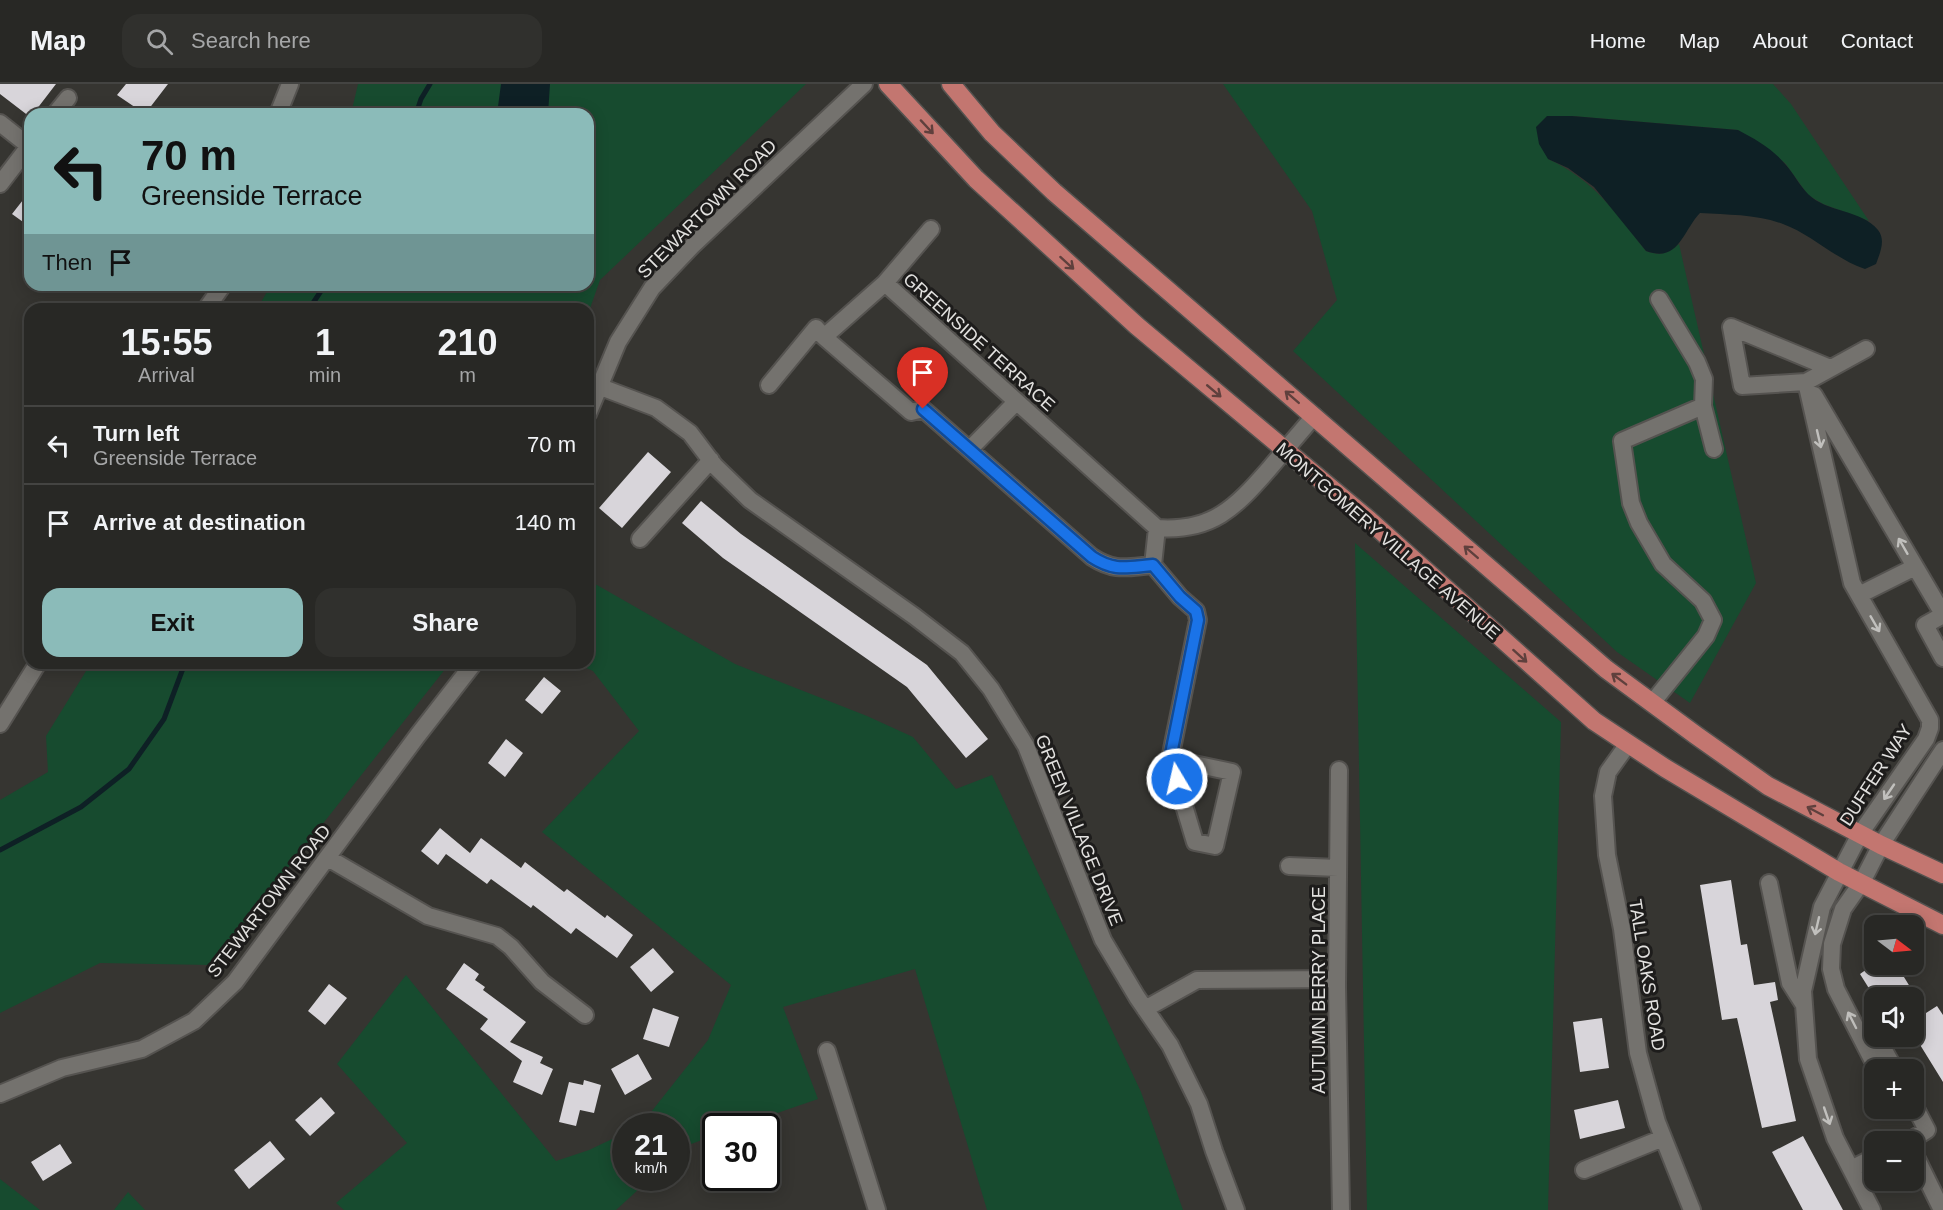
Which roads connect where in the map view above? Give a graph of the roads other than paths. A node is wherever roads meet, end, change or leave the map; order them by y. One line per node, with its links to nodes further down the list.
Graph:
1 (290, 84): 7 (street)
2 (864, 84): 20 (street, STEWARTOWN ROAD)
3 (888, 84): 27 (main road, MONTGOMERY VILLAGE AVENUE, one-way to 27)
4 (951, 84): 24 (main road, one-way to 4)
5 (68, 98): 6 (street)
6 (60, 108)
7 (280, 108)
8 (0, 123): 9 (street)
9 (24, 141)
10 (24, 153): 11 (street)
11 (0, 184)
12 (932, 228): 13 (street)
13 (885, 283): 15 (street, GREENSIDE TERRACE); 22 (street, GREENSIDE TERRACE)
14 (1659, 299): 23 (street)
15 (824, 337): 19 (street); 25 (street)
16 (1866, 349): 17 (street)
17 (1830, 368): 18 (street); 18 (street)
18 (1806, 382): 32 (street, one-way to 18); 33 (street, DUFFER WAY, one-way to 33)
19 (769, 385)
20 (598, 386): 21 (street, STEWARTOWN ROAD); 28 (street, GREEN VILLAGE DRIVE)
21 (594, 397)
22 (1016, 402): 25 (street); 29 (street, GREENSIDE TERRACE)
23 (1703, 406): 26 (street); 38 (street)
24 (1314, 416): 27 (street); 38 (main road, one-way to 24)
25 (970, 449): 31 (street)
26 (1714, 449)
27 (1285, 450): 29 (street); 40 (main road, MONTGOMERY VILLAGE AVENUE, one-way to 40)
28 (711, 460): 30 (street); 58 (street, GREEN VILLAGE DRIVE)
29 (1157, 528): 31 (street)
30 (640, 539)
31 (1153, 565): 42 (street)
32 (1915, 567): 33 (street); 34 (street)
33 (1859, 595): 44 (street, DUFFER WAY, one-way to 44)
34 (1943, 615): 35 (street)
35 (1943, 658)
36 (34, 669): 39 (street)
37 (469, 669): 46 (street, STEWARTOWN ROAD)
38 (1652, 703): 44 (main road, one-way to 38)
39 (0, 724)
40 (1628, 744): 49 (main road, MONTGOMERY VILLAGE AVENUE); 67 (street, TALL OAKS ROAD)
41 (1943, 750): 45 (street)
42 (1170, 759): 42 (street)
43 (1340, 770): 48 (street, AUTUMN BERRY PLACE)
44 (1860, 834): 45 (main road); 49 (street, DUFFER WAY)
45 (1881, 845): 50 (main road); 51 (street)
46 (328, 858): 59 (street); 64 (street, STEWARTOWN ROAD)
47 (1289, 866): 48 (street)
48 (1338, 868): 56 (street, AUTUMN BERRY PLACE)
49 (1839, 872): 51 (main road, MONTGOMERY VILLAGE AVENUE); 55 (street, DUFFER WAY, one-way to 55)
50 (1943, 874)
51 (1862, 882): 53 (main road, MONTGOMERY VILLAGE AVENUE); 54 (street)
52 (1769, 883): 57 (street)
53 (1943, 925)
54 (1831, 969): 55 (street); 62 (street, one-way to 54)
55 (1807, 973): 57 (street, DUFFER WAY)
56 (1337, 979): 58 (street); 75 (street, AUTUMN BERRY PLACE)
57 (1804, 1006): 69 (street, DUFFER WAY, one-way to 69)
58 (1145, 1009): 74 (street, GREEN VILLAGE DRIVE)
59 (585, 1014)
60 (826, 1051): 73 (street)
61 (1872, 1059): 63 (street, one-way to 61)
62 (1872, 1059)
63 (1889, 1059)
64 (0, 1094)
65 (1921, 1119): 66 (street)
66 (1924, 1132)
67 (1663, 1138): 70 (street); 72 (street, TALL OAKS ROAD)
68 (1864, 1162): 69 (street)
69 (1851, 1169): 76 (street, DUFFER WAY)
70 (1584, 1170)
71 (1924, 1174): 77 (street)
72 (1688, 1209)
73 (878, 1210)
74 (1236, 1210)
75 (1341, 1210)
76 (1872, 1210)
77 (1942, 1210)

